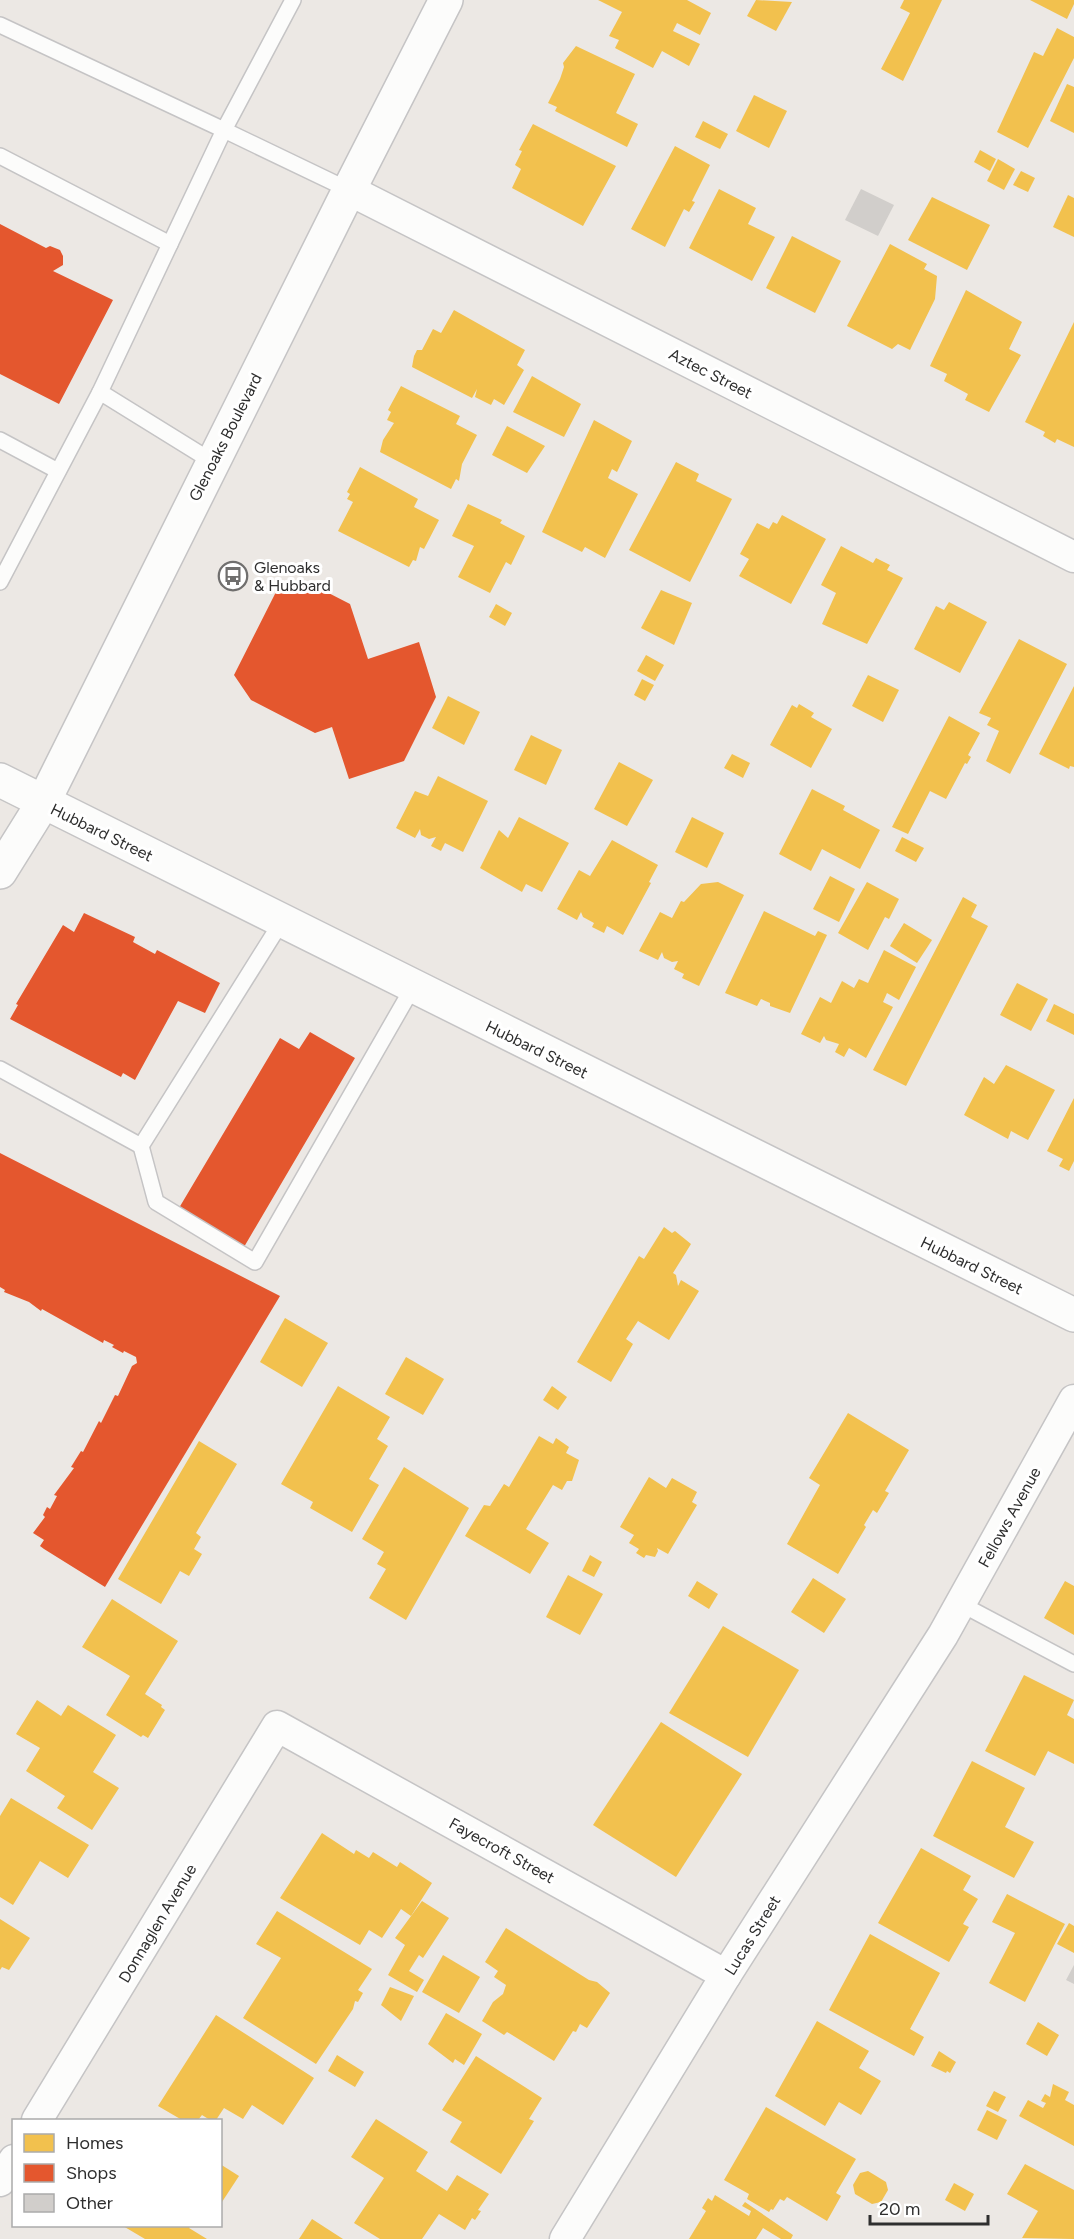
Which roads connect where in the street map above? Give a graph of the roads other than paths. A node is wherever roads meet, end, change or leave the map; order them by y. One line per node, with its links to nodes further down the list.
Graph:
1 (293, 0): 4 (lane)
2 (447, 0): 6 (main road, Glenoaks Boulevard)
3 (0, 25): 4 (lane)
4 (224, 130): 6 (lane); 7 (lane)
5 (0, 156): 7 (lane)
6 (349, 190): 10 (main road, Glenoaks Boulevard); 12 (street, Aztec Street)
7 (170, 244): 8 (lane)
8 (100, 392): 10 (lane); 11 (lane)
9 (0, 440): 11 (lane)
10 (213, 462): 15 (main road, Glenoaks Boulevard)
11 (58, 471): 13 (lane)
12 (1074, 557)
13 (0, 582)
14 (0, 780): 15 (main road, Hubbard Street)
15 (43, 803): 16 (main road, Glenoaks Boulevard); 17 (main road, Hubbard Street)
16 (0, 872)
17 (282, 921): 18 (main road, Hubbard Street); 20 (lane)
18 (413, 987): 20 (lane); 21 (main road, Hubbard Street)
19 (0, 1070): 20 (lane)
20 (141, 1146)
21 (1074, 1316)
22 (1074, 1400): 23 (street, Fellows Avenue)
23 (961, 1604): 24 (street, Fellows Avenue); 25 (lane)
24 (943, 1635): 27 (street, Lucas Street)
25 (1074, 1664)
26 (277, 1726): 27 (street, Fayecroft Street); 28 (street, Donnaglen Avenue)
27 (726, 1975): 31 (street, Lucas Street)
28 (38, 2119)
29 (12, 2163): 30 (street)
30 (0, 2181)
31 (565, 2239)

